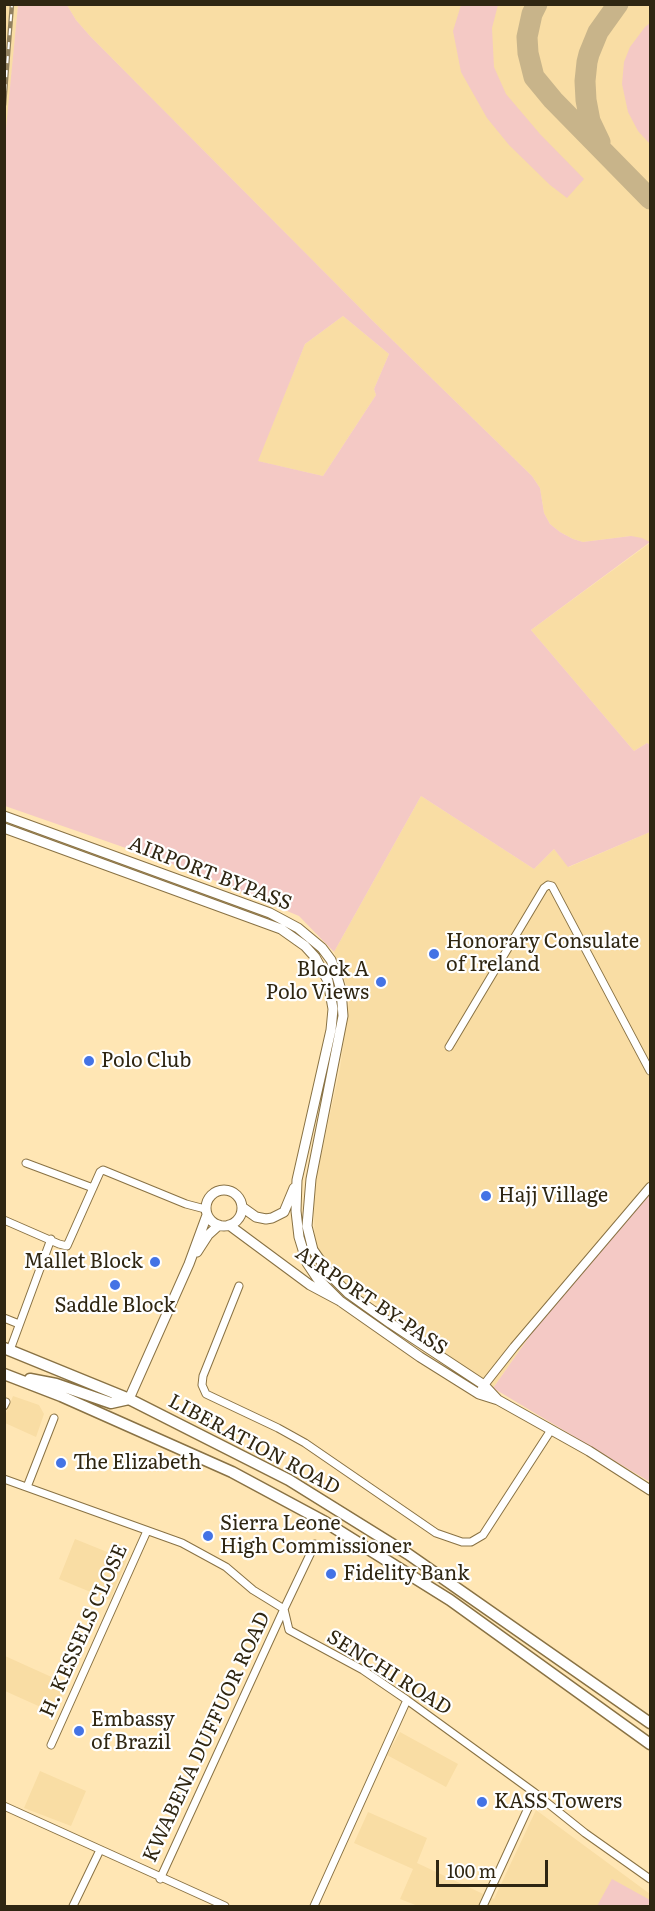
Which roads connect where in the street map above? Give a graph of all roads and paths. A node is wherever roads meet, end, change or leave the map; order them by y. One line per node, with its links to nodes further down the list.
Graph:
1 (4, 816): 16 (main road, AIRPORT BYPASS)
2 (4, 828): 6 (main road, AIRPORT BYPASS)
3 (449, 1047): 4 (street)
4 (651, 1071)
5 (26, 1163): 8 (street)
6 (297, 1180): 9 (main road); 17 (main road, AIRPORT BYPASS)
7 (651, 1187): 23 (street)
8 (93, 1188): 10 (street); 13 (street)
9 (242, 1207): 10 (main road); 12 (main road)
10 (206, 1212): 12 (main road); 14 (main road)
11 (4, 1220): 13 (street)
12 (224, 1226): 14 (main road); 17 (main road, AIRPORT BY-PASS)
13 (51, 1239): 19 (street)
14 (189, 1264): 25 (main road)
15 (239, 1286): 28 (street)
16 (348, 1293): 23 (main road, AIRPORT BY-PASS)
17 (340, 1301): 24 (main road, AIRPORT BY-PASS)
18 (4, 1318): 19 (street)
19 (19, 1324): 20 (street)
20 (7, 1349): 25 (highway, LIBERATION ROAD)
21 (4, 1374): 22 (highway, LIBERATION ROAD)
22 (21, 1381): 25 (highway); 37 (highway, LIBERATION ROAD)
23 (484, 1384): 24 (street); 26 (main road, AIRPORT BY-PASS)
24 (479, 1394): 26 (main road, AIRPORT BY-PASS)
25 (129, 1399): 36 (highway, LIBERATION ROAD)
26 (498, 1400): 28 (main road, AIRPORT BY-PASS)
27 (54, 1418): 30 (street)
28 (551, 1430): 31 (main road, AIRPORT BY-PASS)
29 (5, 1480): 30 (street)
30 (27, 1487): 32 (street)
31 (651, 1490)
32 (147, 1531): 34 (street); 38 (street, H. KESSELS CLOSE)
33 (315, 1544): 34 (street, KWABENA DUFFUOR ROAD)
34 (284, 1608): 35 (street, SENCHI ROAD); 42 (street, KWABENA DUFFUOR ROAD)
35 (407, 1700): 39 (street, SENCHI ROAD); 46 (street)
36 (651, 1723)
37 (651, 1744)
38 (51, 1745)
39 (535, 1793): 43 (street, SENCHI ROAD); 47 (street)
40 (4, 1806): 41 (street)
41 (100, 1850): 42 (street); 44 (street)
42 (160, 1879): 45 (street)
43 (651, 1879)
44 (73, 1906)
45 (225, 1906)
46 (314, 1906)
47 (483, 1906)

